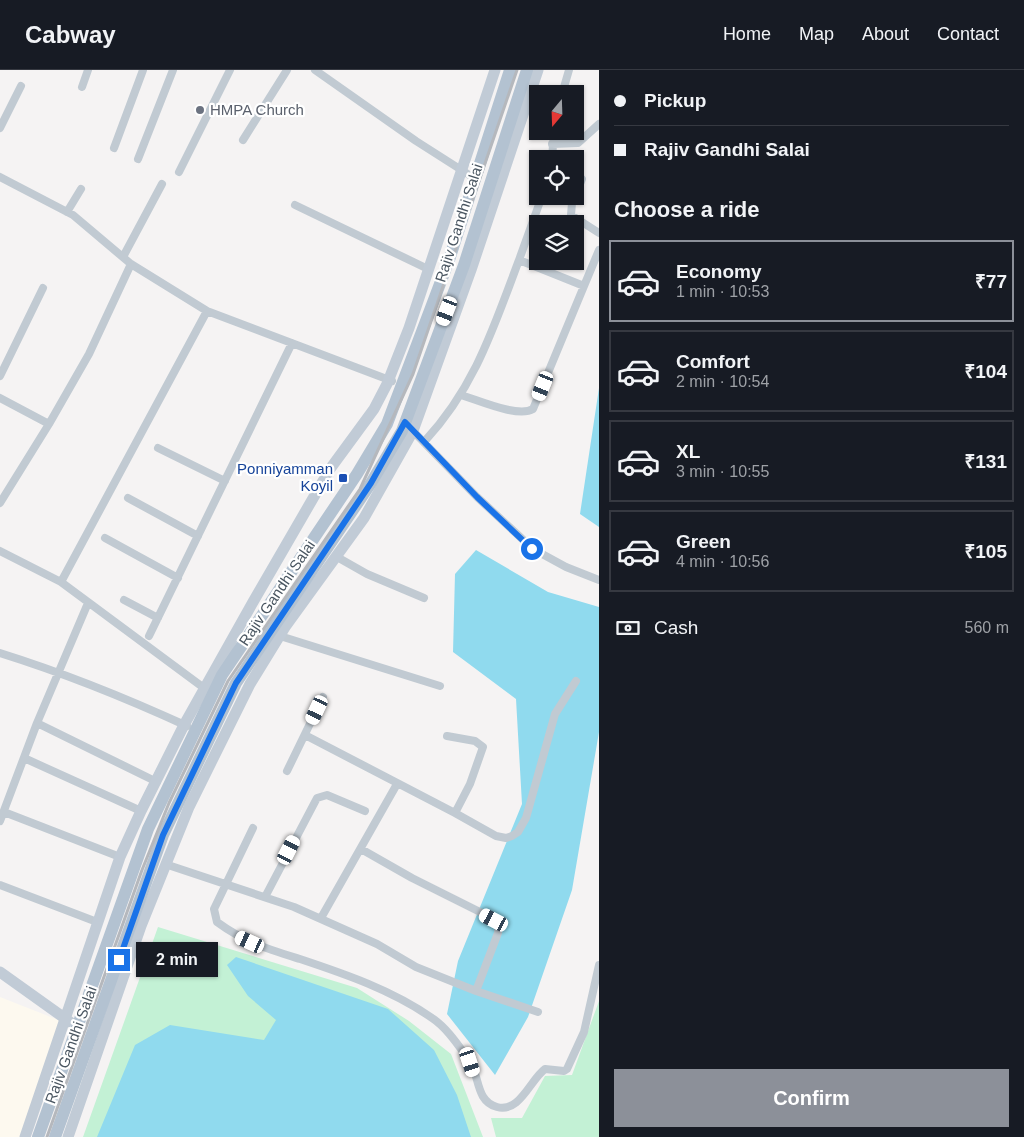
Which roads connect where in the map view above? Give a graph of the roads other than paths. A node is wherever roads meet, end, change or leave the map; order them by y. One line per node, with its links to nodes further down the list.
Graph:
1 (88, 70): 14 (street)
2 (143, 70): 20 (street)
3 (173, 70): 22 (street)
4 (230, 70): 24 (street)
5 (287, 70): 17 (street)
6 (315, 70): 23 (street)
7 (496, 70): 23 (street)
8 (510, 70): 26 (main road, Rajiv Gandhi Salai)
9 (527, 70): 49 (main road, Rajiv Gandhi Salai)
10 (538, 70): 49 (street)
11 (569, 70): 12 (street)
12 (565, 85)
13 (21, 86): 16 (street)
14 (82, 87)
15 (599, 124): 19 (street)
16 (0, 128)
17 (243, 140)
18 (553, 140): 19 (street)
19 (552, 144): 21 (street)
20 (114, 148)
21 (552, 150)
22 (138, 159)
23 (462, 170): 26 (street); 38 (street)
24 (179, 172)
25 (0, 177): 32 (street)
26 (474, 178): 45 (main road, Rajiv Gandhi Salai)
27 (162, 184): 35 (street)
28 (80, 189): 32 (street)
29 (295, 205): 38 (street)
30 (539, 205): 36 (street)
31 (572, 205): 33 (street)
32 (67, 212): 35 (street)
33 (599, 233)
34 (599, 250): 39 (street)
35 (123, 257): 37 (street)
36 (519, 260): 39 (street); 46 (street)
37 (131, 264): 41 (street); 48 (street)
38 (428, 269): 44 (street)
39 (584, 286): 46 (street)
40 (43, 288): 43 (street)
41 (207, 311): 42 (street); 61 (street)
42 (292, 343): 44 (street); 52 (street)
43 (0, 376)
44 (388, 380): 45 (street); 72 (street)
45 (402, 385): 75 (main road, Rajiv Gandhi Salai)
46 (461, 395): 50 (street)
47 (0, 398): 48 (street)
48 (49, 424): 54 (street)
49 (409, 427): 50 (street); 58 (street); 104 (main road, Rajiv Gandhi Salai)
50 (424, 442): 60 (street)
51 (158, 448): 52 (street)
52 (224, 481): 55 (street)
53 (128, 498): 55 (street)
54 (1, 499)
55 (198, 536): 59 (street)
56 (105, 538): 59 (street)
57 (0, 551): 61 (street)
58 (337, 557): 62 (street); 67 (street)
59 (178, 578): 65 (street)
60 (599, 580)
61 (61, 582): 64 (street)
62 (424, 598)
63 (124, 600): 65 (street)
64 (88, 603): 69 (street); 72 (street)
65 (158, 618): 66 (street)
66 (149, 636)
67 (280, 636): 71 (street); 90 (street)
68 (0, 653): 69 (street)
69 (58, 672): 74 (street); 75 (street)
70 (576, 681): 85 (street)
71 (440, 686)
72 (204, 688): 75 (street)
73 (323, 697): 76 (street)
74 (37, 723): 78 (street); 80 (street)
75 (190, 728): 80 (street); 101 (main road, Rajiv Gandhi Salai)
76 (305, 735): 79 (street); 81 (street)
77 (447, 736): 85 (street)
78 (24, 758): 82 (street); 84 (street)
79 (287, 771)
80 (157, 782): 82 (street)
81 (397, 784): 85 (street); 88 (street)
82 (141, 811): 89 (street)
83 (365, 811): 93 (street)
84 (4, 812): 86 (street); 89 (street)
85 (455, 813)
86 (0, 821)
87 (253, 828): 91 (street)
88 (361, 849): 94 (street); 98 (street)
89 (120, 857): 95 (street)
90 (165, 864): 91 (street); 105 (street)
91 (225, 884): 93 (street); 96 (street)
92 (0, 885): 95 (street)
93 (265, 897): 94 (street)
94 (321, 918): 98 (street)
95 (97, 922): 100 (street)
96 (599, 965)
97 (0, 972): 100 (street)
98 (476, 992): 99 (street)
99 (538, 1012)
100 (65, 1019): 101 (street); 102 (street)
101 (78, 1027): 103 (main road, Rajiv Gandhi Salai)
102 (24, 1137)
103 (38, 1137)
104 (55, 1137)
105 (68, 1137)

